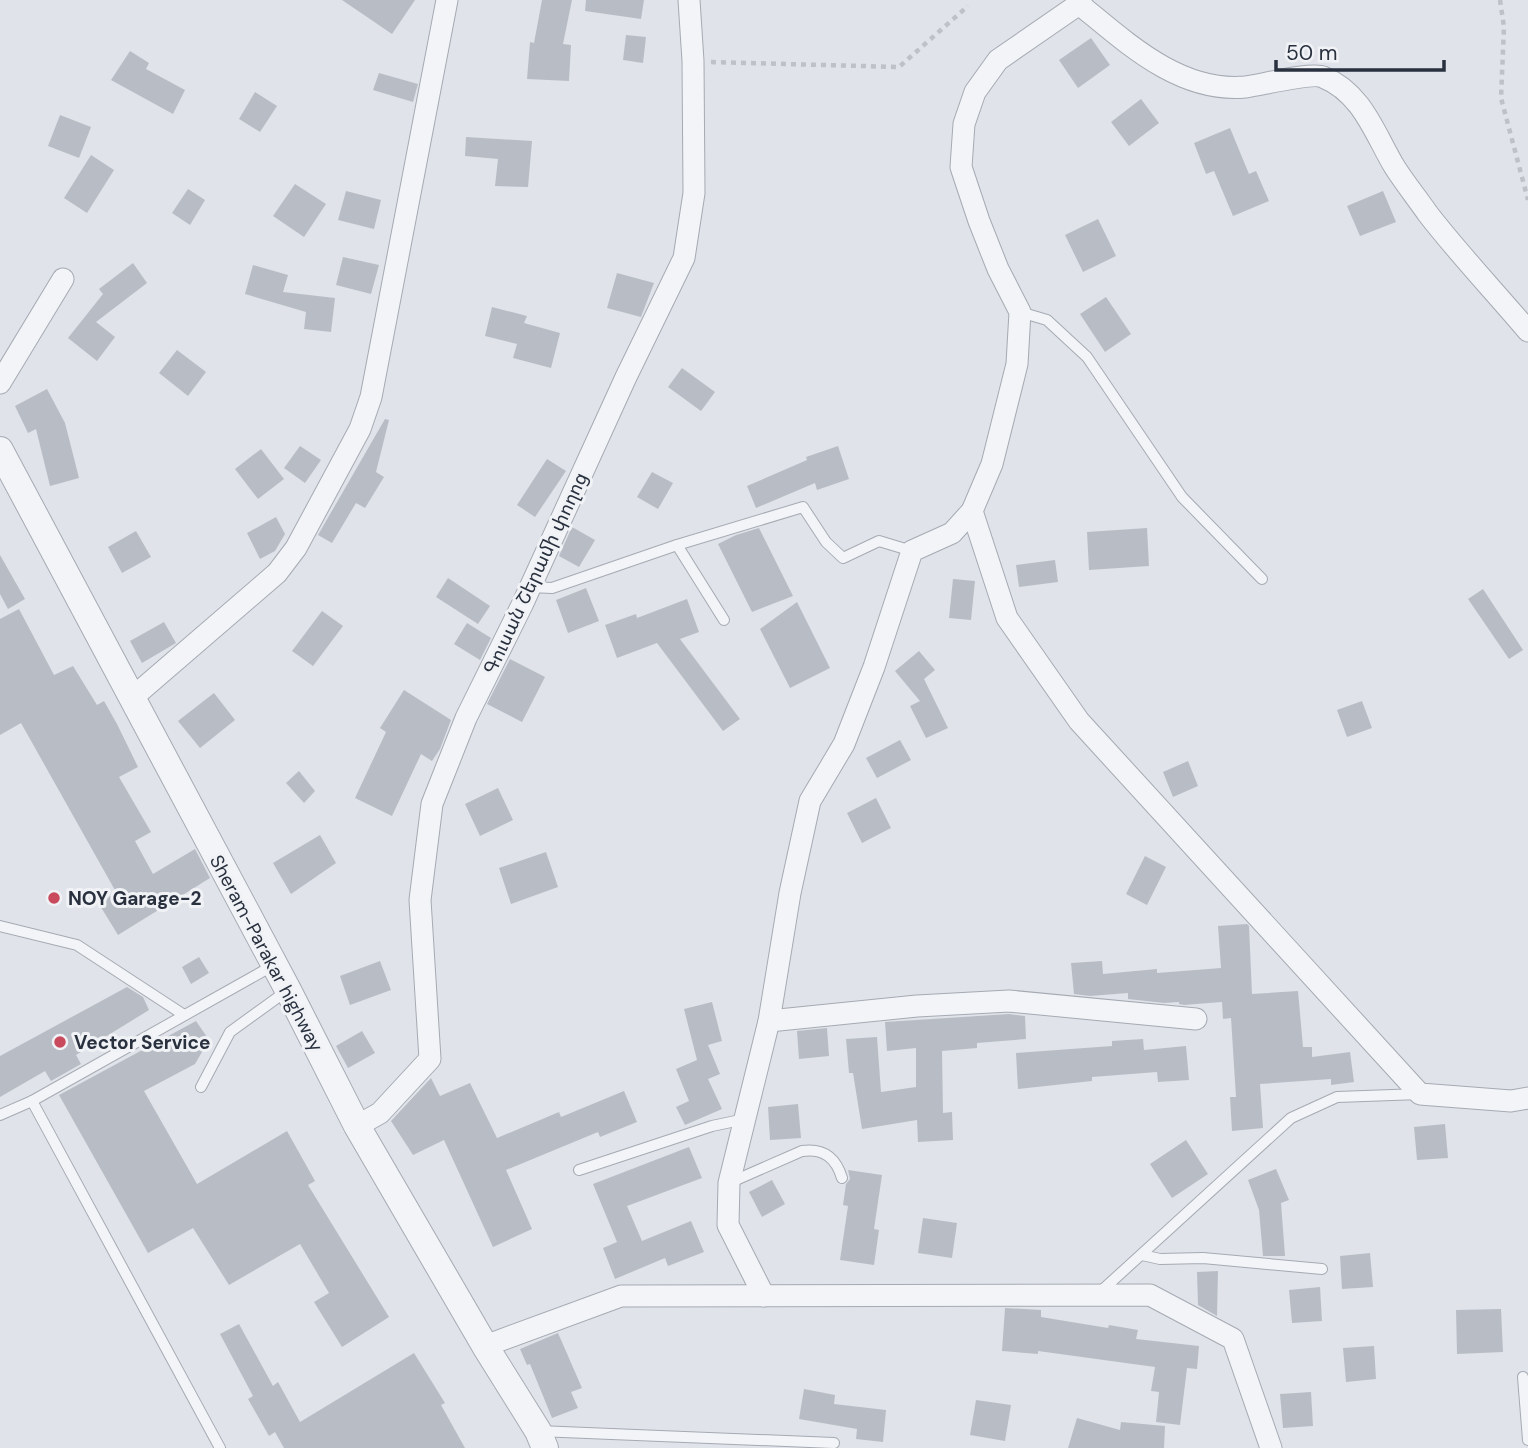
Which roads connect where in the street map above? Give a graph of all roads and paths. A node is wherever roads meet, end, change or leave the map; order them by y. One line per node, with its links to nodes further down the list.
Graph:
1 (447, 0): 19 (street)
2 (689, 0): 6 (street, Գուսան Շերամի փողոց)
3 (1500, 0): 7 (path)
4 (1077, 1): 9 (street); 10 (street)
5 (968, 6): 6 (path)
6 (693, 61): 17 (street, Գուսան Շերամի փողոց)
7 (1528, 200)
8 (63, 279): 11 (street)
9 (1020, 312): 13 (street); 16 (lane)
10 (1528, 331)
11 (0, 383)
12 (0, 450): 19 (street, Sheram-Parakar highway)
13 (972, 511): 15 (street); 27 (street)
14 (677, 545): 15 (lane); 17 (lane); 18 (lane)
15 (912, 551): 25 (street)
16 (1262, 579)
17 (530, 587): 32 (street, Գուսան Շերամի փողոց)
18 (724, 620)
19 (132, 698): 21 (street, Sheram-Parakar highway)
20 (0, 926): 23 (lane)
21 (274, 965): 22 (street, Sheram-Parakar highway); 23 (lane)
22 (288, 990): 26 (lane); 32 (street, Sheram-Parakar highway)
23 (184, 1015): 29 (lane)
24 (1196, 1019): 25 (street)
25 (769, 1021): 31 (street)
26 (201, 1087)
27 (1419, 1094): 28 (street); 36 (lane)
28 (1528, 1098)
29 (32, 1101): 30 (lane); 45 (lane)
30 (0, 1115)
31 (745, 1119): 33 (lane); 35 (street)
32 (357, 1126): 40 (street, Sheram-Parakar highway)
33 (579, 1170)
34 (842, 1178): 35 (lane)
35 (729, 1183): 39 (street)
36 (1142, 1255): 37 (lane); 38 (lane)
37 (1322, 1269)
38 (1097, 1295): 39 (street); 46 (street)
39 (764, 1296): 40 (street)
40 (485, 1346): 42 (street, Sheram-Parakar highway)
41 (1523, 1377): 43 (lane)
42 (542, 1439): 44 (lane)
43 (1528, 1440)
44 (834, 1443)
45 (220, 1448)
46 (1271, 1448)

